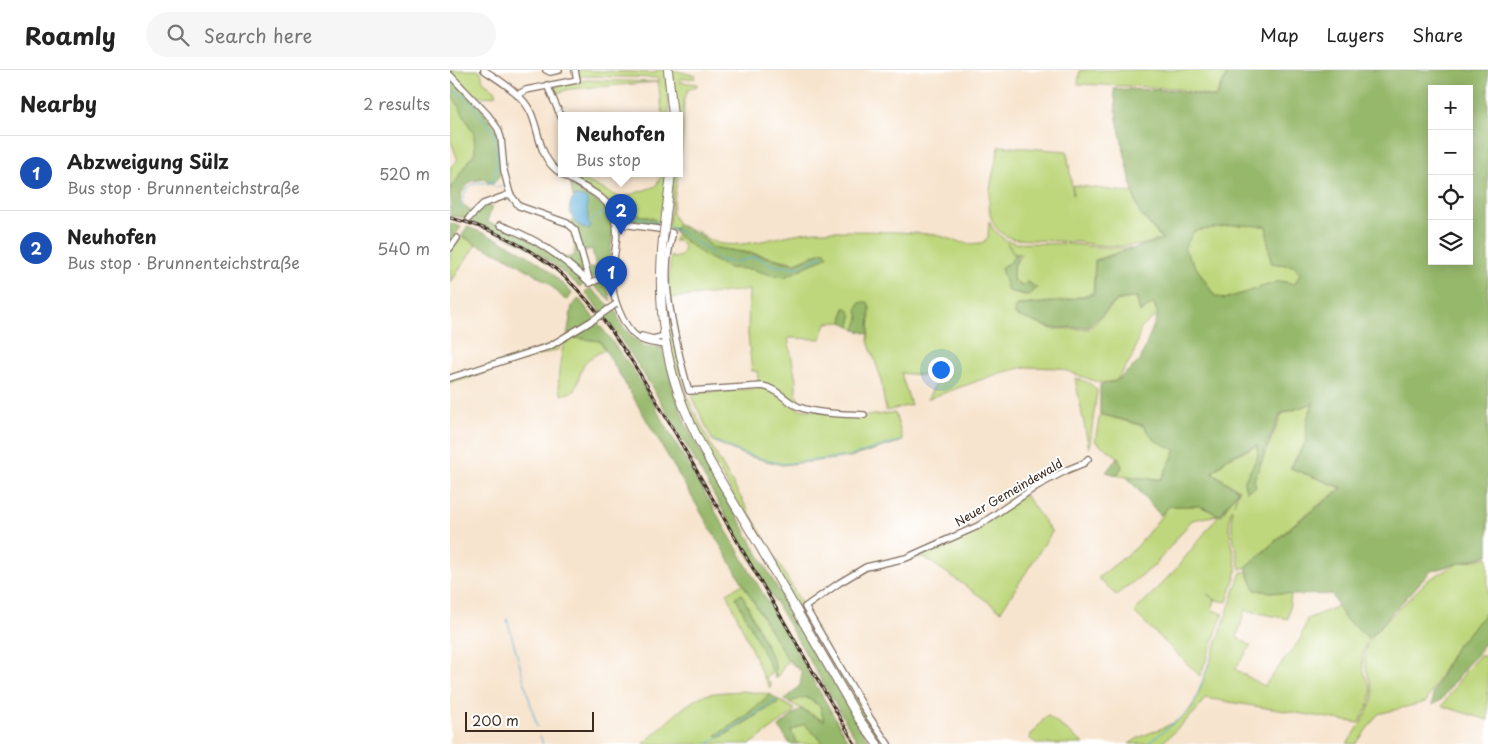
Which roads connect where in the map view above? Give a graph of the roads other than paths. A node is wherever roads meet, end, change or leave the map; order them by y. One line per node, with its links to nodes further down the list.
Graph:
1 (484, 70): 8 (street)
2 (546, 70): 3 (street)
3 (560, 70)
4 (575, 70): 7 (street)
5 (668, 70): 10 (main road)
6 (450, 76): 14 (street)
7 (547, 85): 8 (street); 9 (street)
8 (517, 95): 11 (street)
9 (559, 112)
10 (673, 112)
11 (558, 172)
12 (566, 177): 16 (street)
13 (671, 177): 24 (main road, bridge)
14 (510, 194): 15 (street); 21 (street)
15 (469, 218)
16 (615, 223): 20 (street); 27 (street)
17 (500, 225): 21 (street)
18 (457, 238): 19 (street)
19 (450, 248)
20 (613, 272): 21 (street); 22 (street)
21 (590, 283)
22 (616, 304): 23 (street); 26 (street, bridge)
23 (632, 331): 24 (street); 25 (street)
24 (665, 336): 25 (main road)
25 (666, 345): 29 (main road)
26 (450, 378)
27 (864, 414)
28 (1088, 459): 30 (street, Neuer Gemeindewald)
29 (876, 744)
30 (888, 744)

